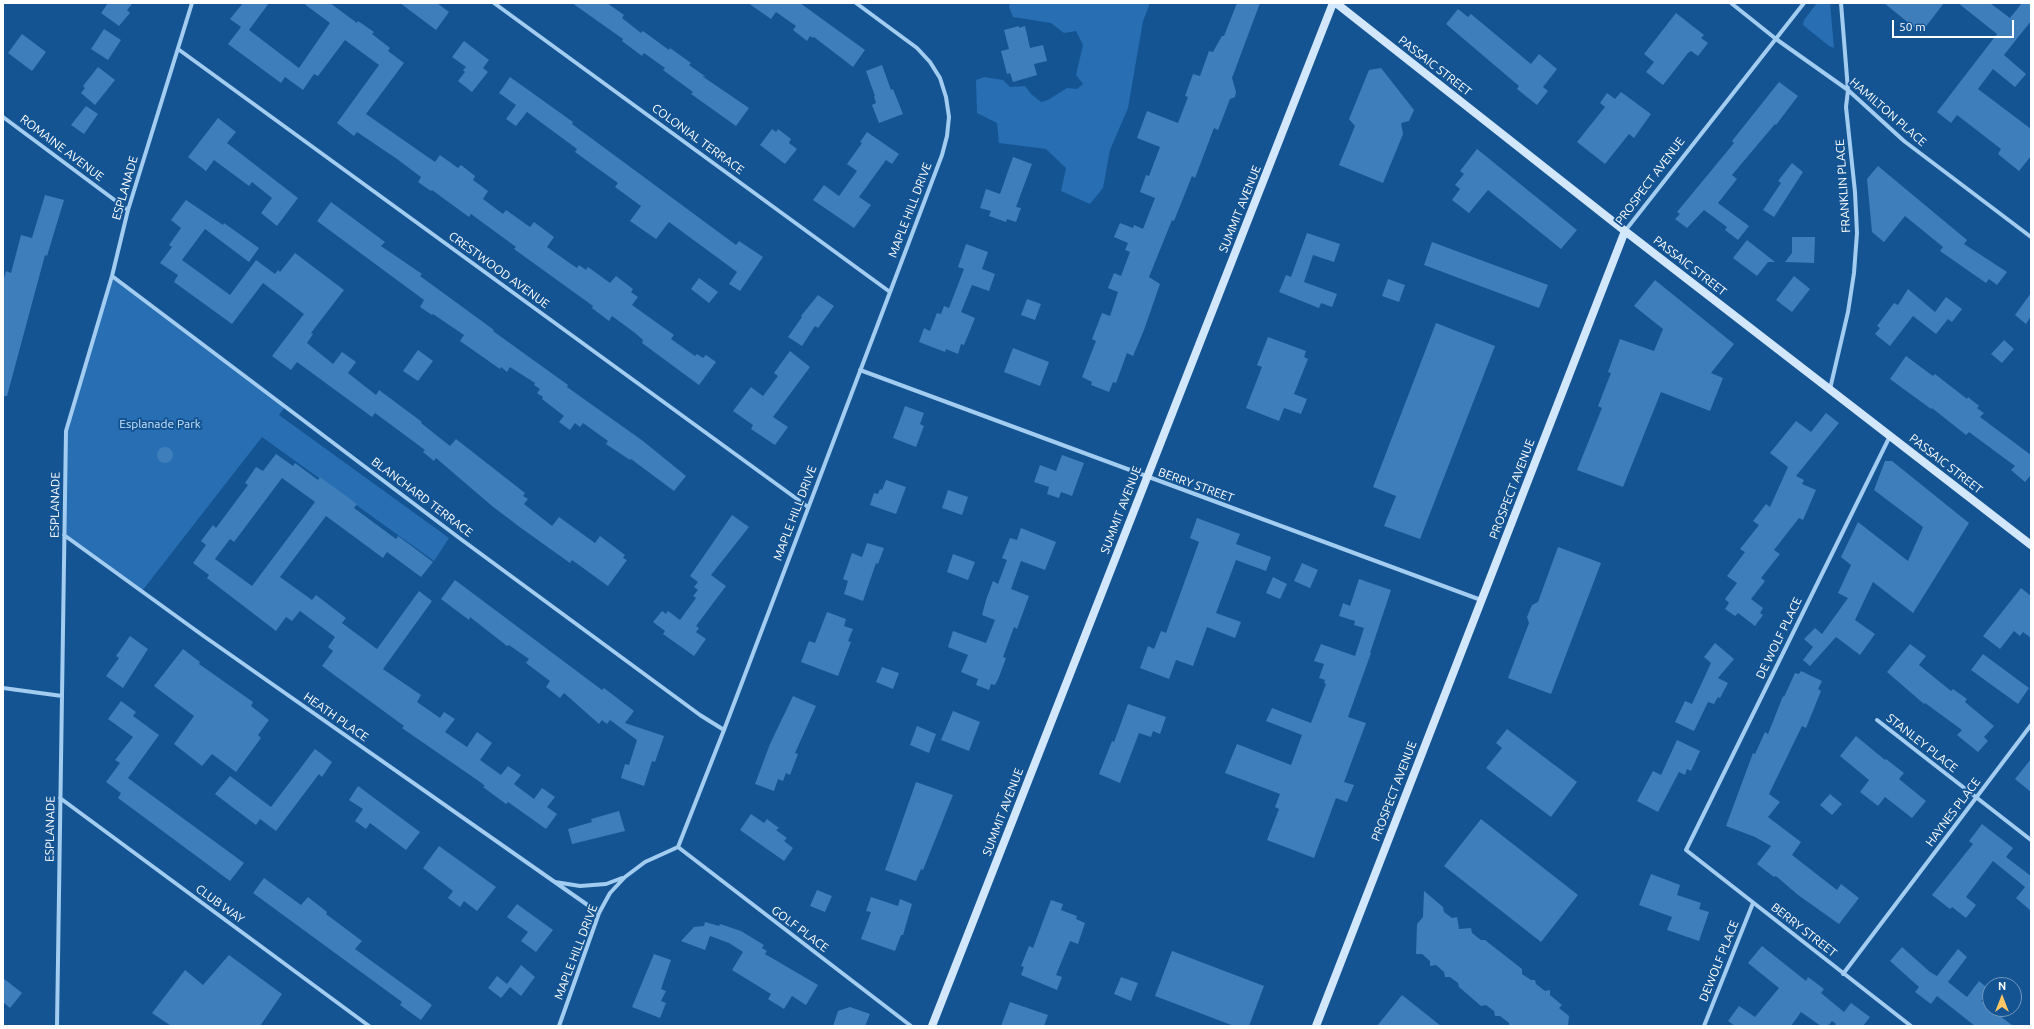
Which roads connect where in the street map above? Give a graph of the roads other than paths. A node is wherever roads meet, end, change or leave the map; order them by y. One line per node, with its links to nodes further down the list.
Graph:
1 (192, 3): 9 (street, ESPLANADE)
2 (494, 3): 16 (street, COLONIAL TERRACE)
3 (856, 3): 16 (street, MAPLE HILL DRIVE)
4 (1335, 3): 13 (street, PASSAIC STREET); 20 (street, SUMMIT AVENUE)
5 (1731, 3): 8 (street, HAMILTON PLACE)
6 (1804, 3): 8 (street, PROSPECT AVENUE)
7 (1841, 3): 10 (street, FRANKLIN PLACE)
8 (1776, 39): 10 (street, HAMILTON PLACE); 13 (street, PROSPECT AVENUE)
9 (178, 49): 12 (street, ESPLANADE); 21 (street, CRESTWOOD AVENUE)
10 (1848, 90): 14 (street, HAMILTON PLACE); 18 (street, FRANKLIN PLACE)
11 (3, 117): 12 (street, ROMAINE AVENUE)
12 (128, 210): 15 (street, ESPLANADE)
13 (1625, 231): 18 (street, PASSAIC STREET); 24 (street, PROSPECT AVENUE)
14 (2031, 237)
15 (112, 276): 22 (street, ESPLANADE); 29 (street, BLANCHARD TERRACE)
16 (890, 292): 17 (street, MAPLE HILL DRIVE)
17 (860, 370): 20 (street, BERRY STREET); 21 (street, MAPLE HILL DRIVE)
18 (1830, 389): 19 (street, PASSAIC STREET)
19 (1890, 436): 23 (street, PASSAIC STREET); 34 (street, DE WOLF PLACE)
20 (1146, 477): 24 (street, BERRY STREET); 44 (street, SUMMIT AVENUE)
21 (808, 507): 29 (street, MAPLE HILL DRIVE)
22 (64, 534): 26 (street, ESPLANADE); 36 (street, HEATH PLACE)
23 (2031, 545)
24 (1482, 600): 45 (street, PROSPECT AVENUE)
25 (3, 688): 26 (street)
26 (62, 696): 30 (street, ESPLANADE)
27 (1877, 720): 31 (street, STANLEY PLACE)
28 (2031, 725): 31 (street, HAYNES PLACE)
29 (724, 730): 33 (street, MAPLE HILL DRIVE)
30 (60, 798): 40 (street, ESPLANADE); 41 (street, CLUB WAY)
31 (1976, 798): 32 (street, STANLEY PLACE); 39 (street, HAYNES PLACE)
32 (2031, 840)
33 (678, 847): 35 (street, MAPLE HILL DRIVE); 43 (street, GOLF PLACE)
34 (1686, 850): 37 (street, BERRY STREET)
35 (625, 877): 36 (street); 38 (street, MAPLE HILL DRIVE)
36 (554, 882): 38 (street, HEATH PLACE)
37 (1753, 903): 39 (street, BERRY STREET); 46 (street, DEWOLF PLACE)
38 (599, 913): 42 (street, MAPLE HILL DRIVE)
39 (1843, 974): 47 (street, BERRY STREET)
40 (57, 1026)
41 (369, 1026)
42 (559, 1026)
43 (911, 1026)
44 (932, 1026)
45 (1316, 1026)
46 (1704, 1026)
47 (1911, 1026)

